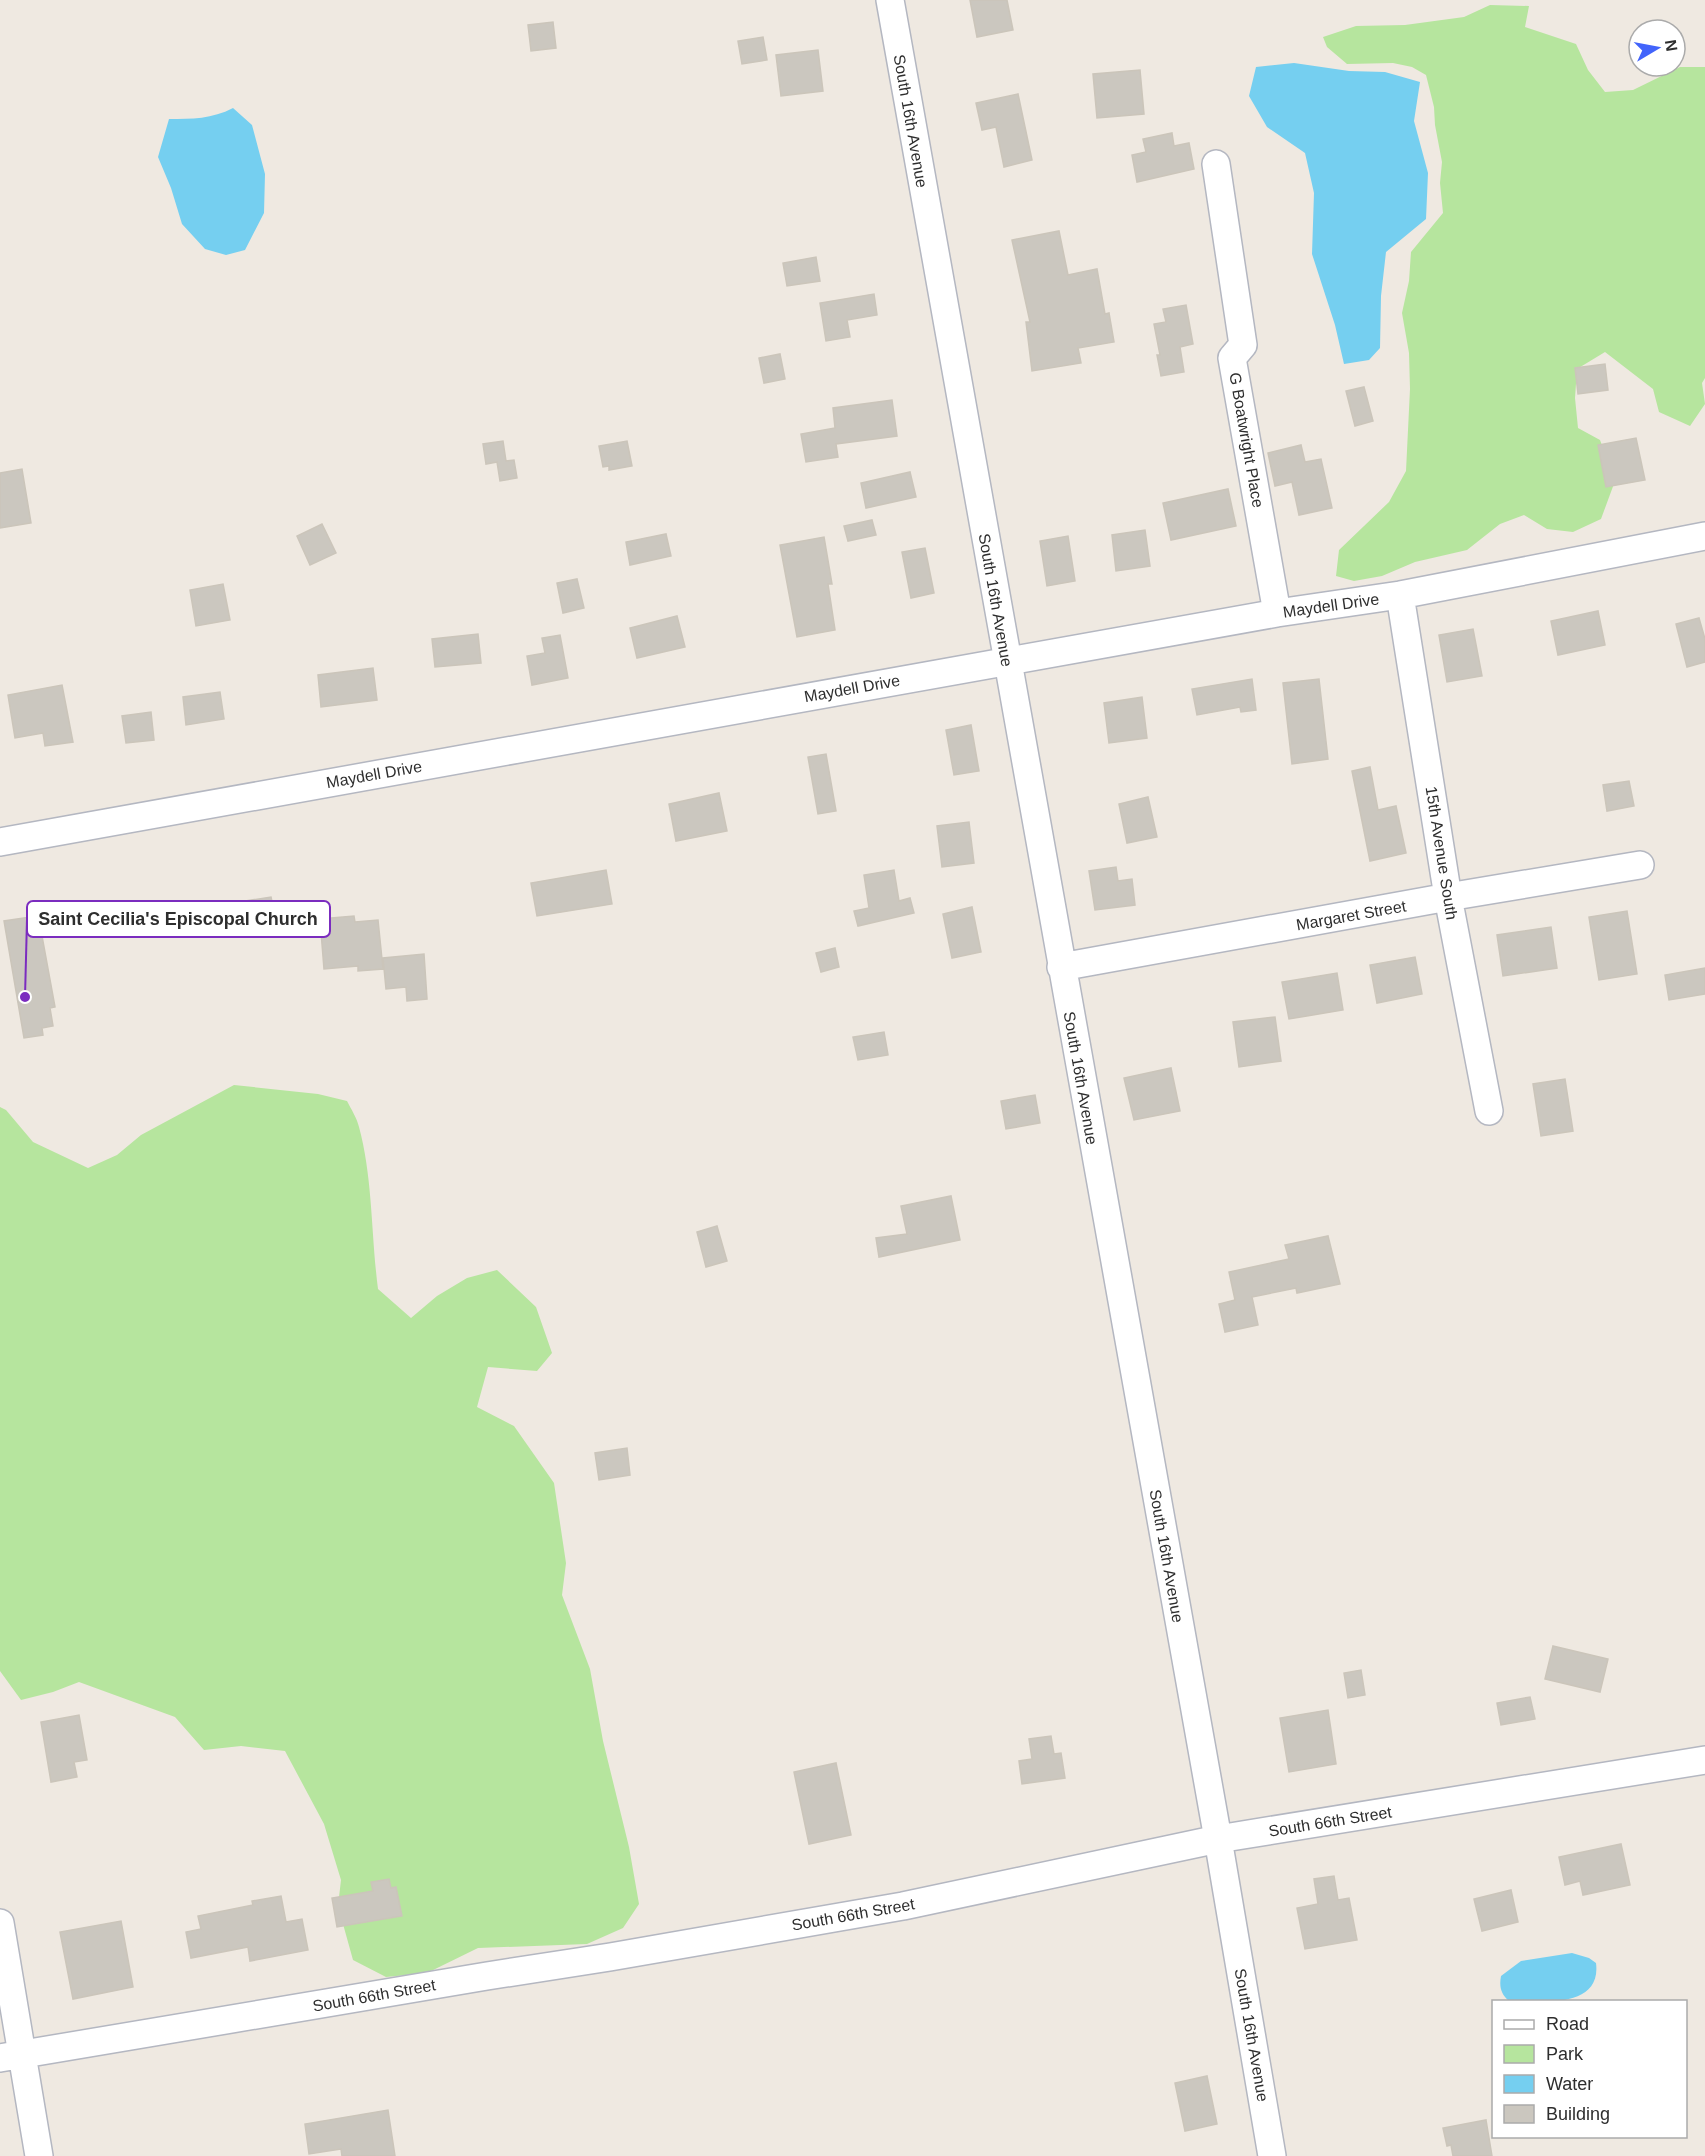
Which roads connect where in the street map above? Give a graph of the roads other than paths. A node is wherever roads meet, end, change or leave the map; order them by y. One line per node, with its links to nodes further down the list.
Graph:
1 (890, 0): 6 (street, South 16th Avenue)
2 (1216, 164): 5 (street, G Boatwright Place)
3 (1705, 536): 4 (street, Maydell Drive)
4 (1400, 595): 5 (street, Maydell Drive); 9 (street, 15th Avenue South)
5 (1277, 613): 6 (street, Maydell Drive)
6 (1006, 661): 7 (street, Maydell Drive); 10 (street, South 16th Avenue)
7 (0, 842)
8 (1641, 865): 9 (street, Margaret Street)
9 (1448, 897): 10 (street, Margaret Street); 11 (street, 15th Avenue South)
10 (1061, 967): 13 (street, South 16th Avenue)
11 (1489, 1111)
12 (1705, 1760): 13 (street, South 66th Street)
13 (1218, 1839): 15 (street, South 66th Street); 17 (street, South 16th Avenue)
14 (0, 1923): 15 (street)
15 (11, 2056): 16 (street)
16 (39, 2156)
17 (1272, 2156)

